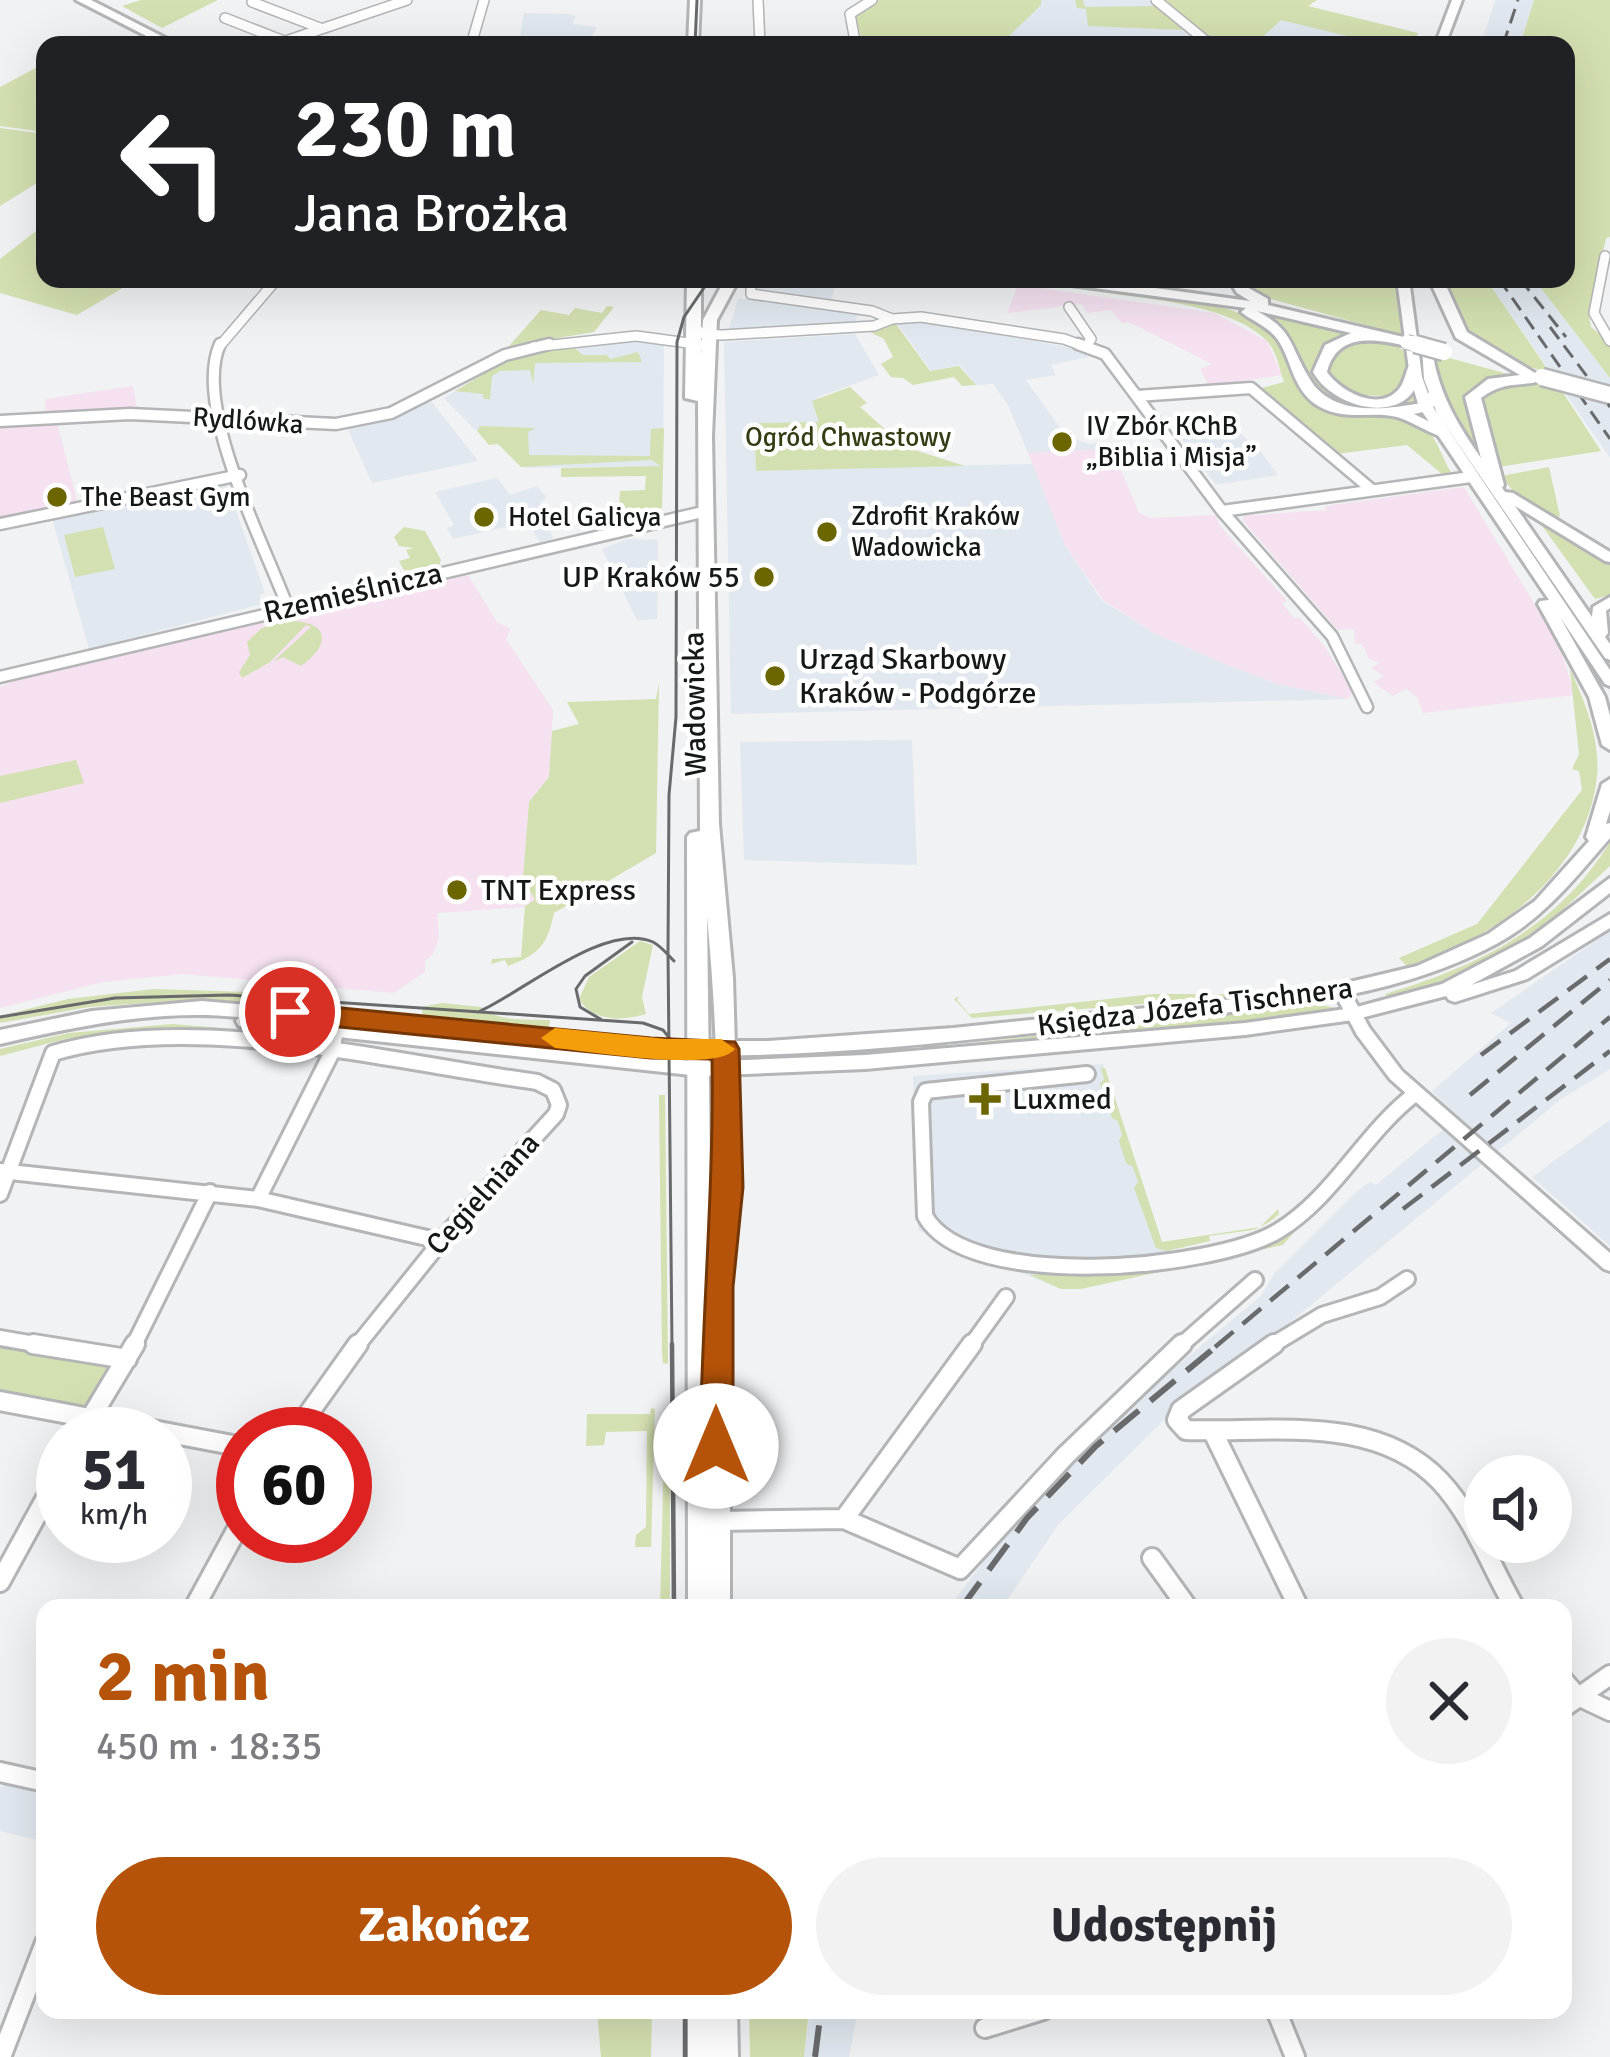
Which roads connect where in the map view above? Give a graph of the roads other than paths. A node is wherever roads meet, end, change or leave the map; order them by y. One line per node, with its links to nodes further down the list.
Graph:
1 (82, 0): 12 (main road)
2 (99, 0): 12 (main road)
3 (407, 0): 13 (street)
4 (484, 0): 17 (street)
5 (699, 0): 18 (street)
6 (758, 0): 19 (street)
7 (872, 0): 20 (street)
8 (1156, 0): 21 (street)
9 (1457, 0): 22 (main road)
10 (1469, 0): 23 (main road)
11 (254, 1): 13 (street); 15 (street)
12 (142, 27): 14 (main road)
13 (321, 29): 16 (street)
14 (161, 36)
15 (264, 36)
16 (300, 36)
17 (474, 36)
18 (697, 36)
19 (760, 36)
20 (854, 36)
21 (1200, 36)
22 (1443, 36)
23 (1455, 36)
24 (1605, 256): 40 (street)
25 (270, 288): 48 (street)
26 (695, 288): 38 (main road, Wadowicka)
27 (727, 288): 38 (main road, Wadowicka)
28 (1129, 288): 34 (main road)
29 (1243, 288): 36 (main road)
30 (1404, 288): 39 (main road)
31 (1414, 288): 39 (main road)
32 (1440, 288): 43 (main road)
33 (751, 290): 37 (street)
34 (1202, 297): 36 (main road); 47 (main road)
35 (1069, 307): 41 (street)
36 (1298, 314): 39 (main road)
37 (892, 319): 38 (street, Rydlówka); 41 (street)
38 (699, 334): 48 (street, Rydlówka); 56 (main road, Wadowicka); 56 (main road, Wadowicka)
39 (1411, 341): 42 (main road); 42 (main road); 43 (main road, bridge); 46 (main road)
40 (1610, 341)
41 (1087, 345): 45 (street)
42 (1415, 366): 46 (main road)
43 (1535, 375): 44 (main road, bridge); 53 (main road)
44 (1610, 395)
45 (1137, 396): 54 (street); 55 (street)
46 (1431, 400): 47 (main road); 50 (main road); 53 (main road)
47 (1384, 412): 50 (main road)
48 (219, 420): 49 (street, Rydlówka); 51 (street)
49 (0, 422)
50 (1441, 431): 52 (main road)
51 (240, 475): 57 (street); 61 (street)
52 (1471, 477): 54 (street); 59 (main road)
53 (1497, 487): 58 (main road); 62 (main road)
54 (1372, 490): 55 (street)
55 (1222, 511): 65 (street)
56 (700, 512): 61 (street, Rzemieślnicza); 80 (main road, Wadowicka); 81 (main road, Wadowicka)
57 (0, 524)
58 (1610, 558)
59 (1538, 576): 64 (main road); 66 (main road)
60 (1610, 601): 62 (main road)
61 (288, 608): 63 (street, Rzemieślnicza)
62 (1608, 652)
63 (0, 677)
64 (1610, 681)
65 (1367, 707)
66 (1610, 745)
67 (1610, 784): 69 (main road)
68 (1610, 828): 69 (main road, Księdza Józefa Tischnera)
69 (1589, 847): 72 (main road, Księdza Józefa Tischnera)
70 (1610, 884): 73 (main road, Księdza Józefa Tischnera)
71 (1610, 920): 73 (main road)
72 (1342, 992): 75 (street); 81 (main road, Księdza Józefa Tischnera)
73 (1397, 1004): 75 (main road, Księdza Józefa Tischnera)
74 (175, 1012): 76 (main road); 77 (main road); 78 (main road)
75 (1353, 1014): 81 (main road, Księdza Józefa Tischnera); 84 (street)
76 (336, 1030): 77 (main road); 79 (street)
77 (430, 1033): 80 (main road); 82 (street)
78 (0, 1037)
79 (332, 1052): 82 (street); 85 (street); 88 (street)
80 (700, 1059): 81 (main road); 108 (main road, Wadowicka)
81 (726, 1059): 103 (main road, Wadowicka)
82 (427, 1065): 89 (street, Cegielniana)
83 (1087, 1074): 84 (street)
84 (1415, 1094): 90 (street)
85 (5, 1172): 86 (street); 87 (street)
86 (210, 1192): 88 (street); 95 (street)
87 (0, 1194)
88 (258, 1199): 89 (street)
89 (440, 1241): 98 (street, Cegielniana)
90 (1610, 1264)
91 (1407, 1279): 100 (street)
92 (1255, 1280): 102 (street)
93 (1006, 1297): 102 (street)
94 (0, 1338): 95 (street)
95 (127, 1359): 97 (street)
96 (0, 1401): 99 (street)
97 (98, 1407)
98 (312, 1407)
99 (36, 1408)
100 (1213, 1432): 111 (street); 112 (street)
101 (36, 1516): 106 (street)
102 (844, 1520): 103 (street)
103 (716, 1521): 109 (main road, Wadowicka)
104 (1152, 1558): 110 (street)
105 (218, 1563): 107 (street)
106 (0, 1582)
107 (199, 1599)
108 (701, 1599)
109 (717, 1599)
110 (1182, 1599)
111 (1295, 1599)
112 (1510, 1599)
113 (1610, 1675): 114 (street)
114 (1572, 1692)
115 (1572, 1696): 116 (street)
116 (1610, 1711)
117 (0, 1772): 118 (street)
118 (36, 1780)
119 (36, 1967): 125 (street)
120 (703, 2019): 126 (main road)
121 (722, 2019): 127 (main road)
122 (1014, 2019): 124 (street)
123 (1280, 2019): 128 (street)
124 (985, 2028)
125 (1, 2057)
126 (703, 2057)
127 (723, 2057)
128 (1295, 2057)

